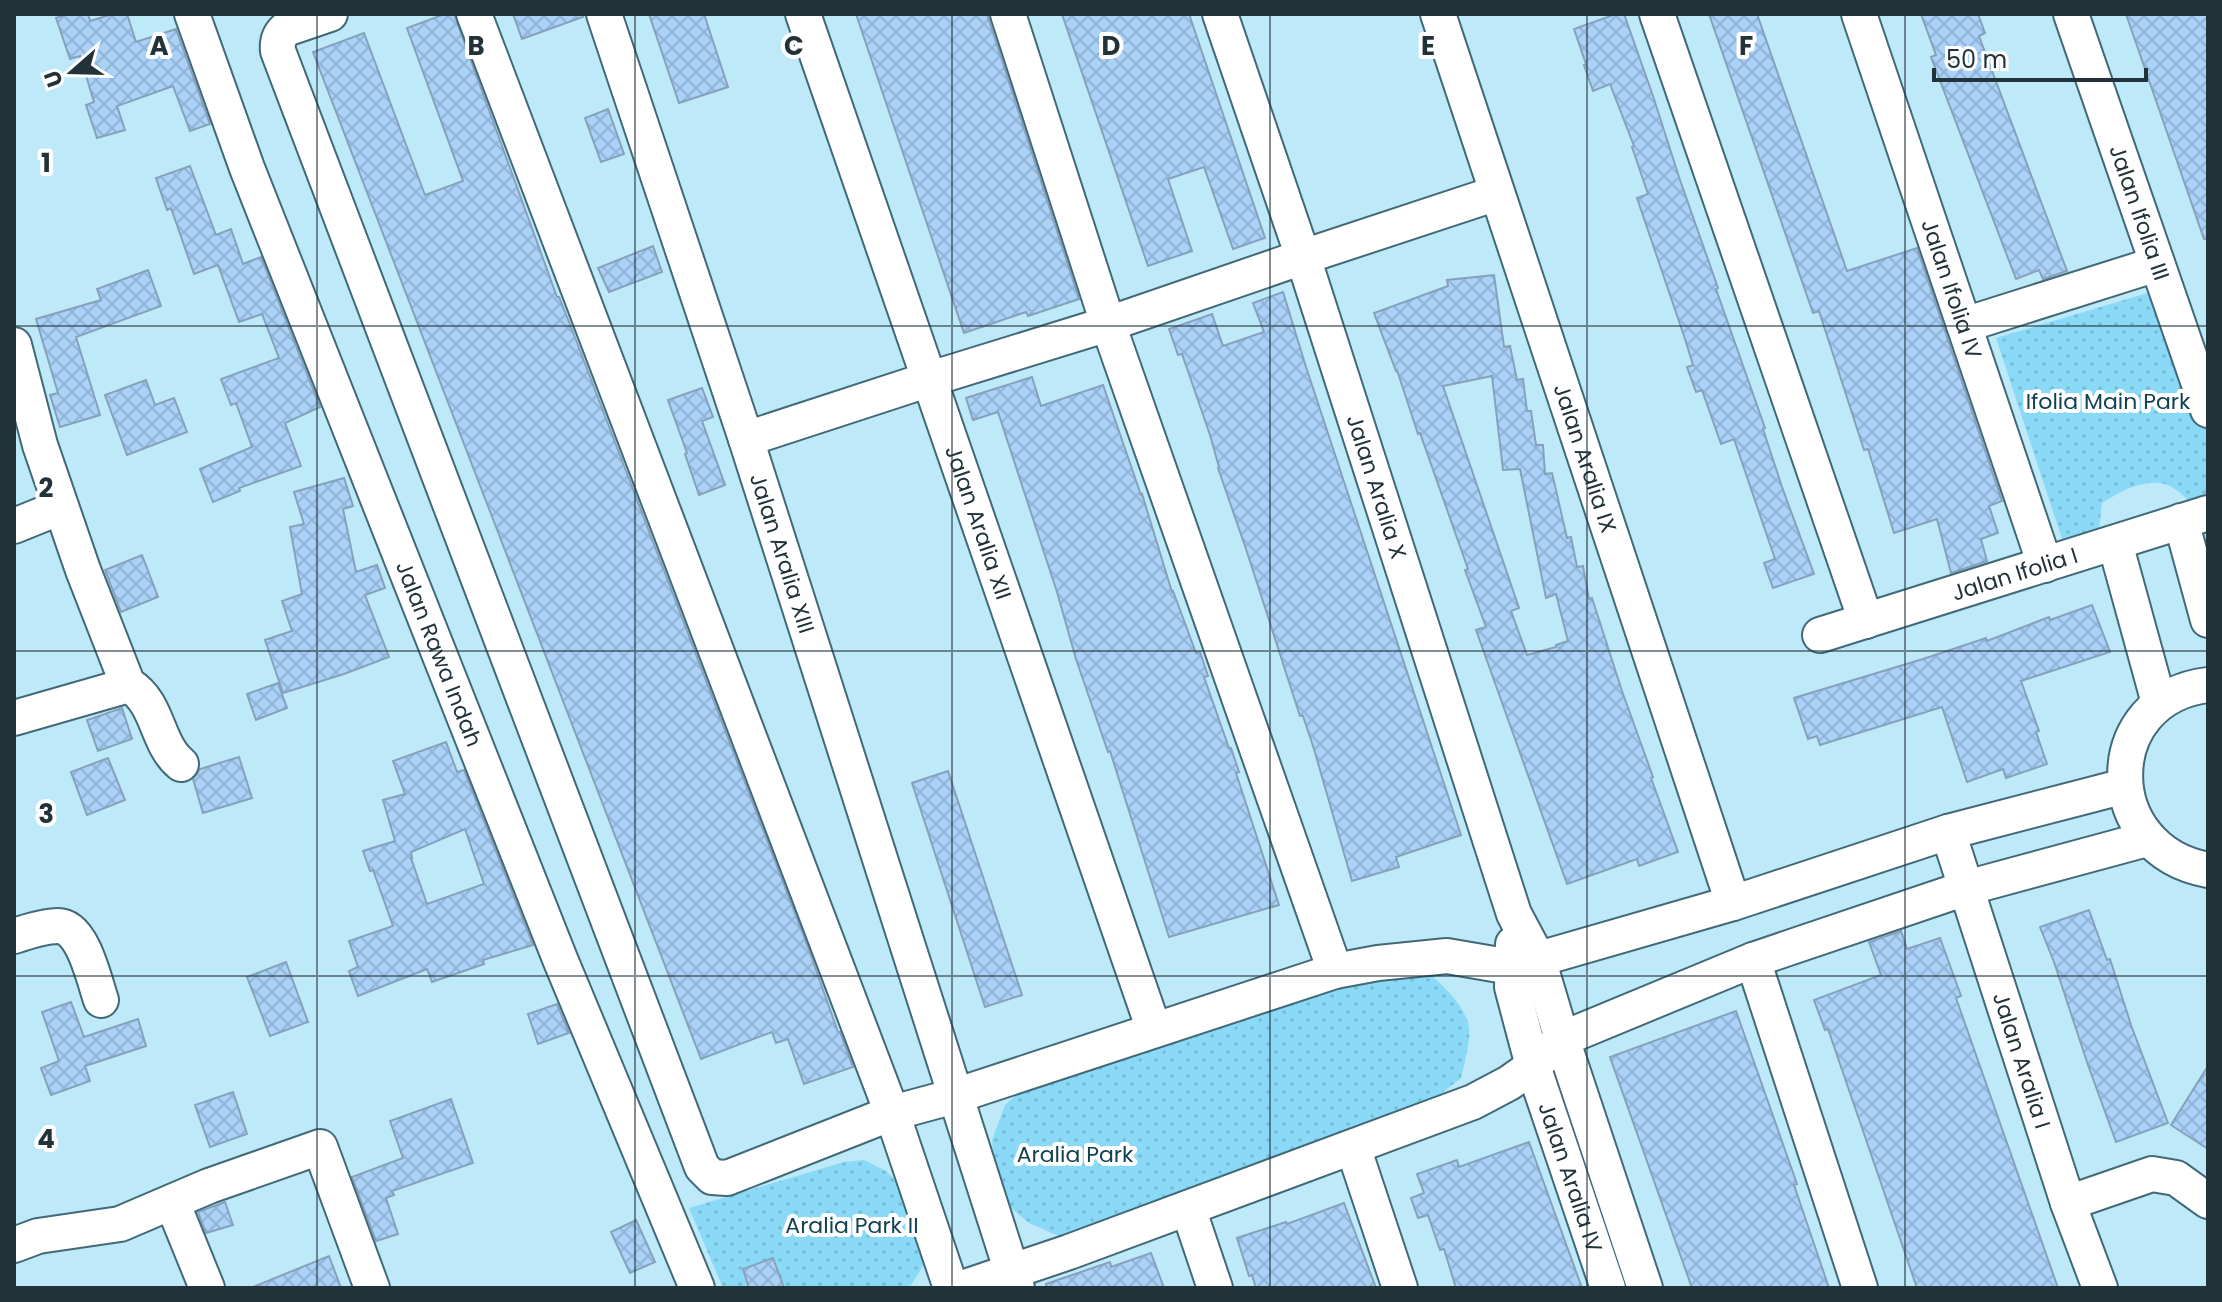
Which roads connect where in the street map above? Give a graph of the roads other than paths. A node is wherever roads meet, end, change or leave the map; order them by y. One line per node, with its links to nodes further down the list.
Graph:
1 (192, 14): 59 (street, Jalan Rawa Indah)
2 (330, 14): 49 (street)
3 (474, 14): 49 (street)
4 (604, 14): 20 (street, Jalan Aralia XIII)
5 (803, 14): 18 (street, Jalan Aralia XII)
6 (1008, 14): 15 (street)
7 (1220, 14): 13 (street, Jalan Aralia X)
8 (1438, 14): 12 (street, Jalan Aralia IX)
9 (1657, 14): 27 (street)
10 (1859, 14): 16 (street, Jalan Ifolia IV)
11 (2071, 14): 14 (street, Jalan Ifolia III)
12 (1497, 193): 13 (street); 39 (street, Jalan Aralia IX)
13 (1303, 257): 15 (street); 42 (street, Jalan Aralia X)
14 (2157, 264): 16 (street); 19 (street, Jalan Ifolia III)
15 (1108, 324): 18 (street); 43 (street)
16 (1964, 325): 25 (street, Jalan Ifolia IV)
17 (14, 345): 21 (street)
18 (930, 379): 20 (street); 45 (street, Jalan Aralia XII)
19 (2208, 410)
20 (746, 439): 48 (street, Jalan Aralia XIII)
21 (61, 507): 23 (street); 29 (street)
22 (2195, 517): 24 (street, Jalan Ifolia I); 26 (street)
23 (14, 526)
24 (2115, 543): 25 (street, Jalan Ifolia I); 31 (street)
25 (2045, 565): 27 (street, Jalan Ifolia I)
26 (2208, 620)
27 (1866, 621): 28 (street, Jalan Ifolia I)
28 (1820, 635)
29 (128, 685): 32 (street); 33 (street)
30 (2208, 685): 31 (street)
31 (2159, 703): 34 (street)
32 (14, 718)
33 (181, 764)
34 (2125, 786): 35 (street); 36 (street)
35 (1948, 832): 38 (street, Jalan Aralia I); 39 (street)
36 (2147, 839): 37 (street); 38 (street)
37 (2208, 870)
38 (1966, 888): 41 (street); 53 (street, Jalan Aralia I)
39 (1733, 903): 42 (street)
40 (14, 936): 44 (street)
41 (1753, 960): 46 (street); 66 (street)
42 (1525, 963): 43 (street); 46 (street); 47 (street, Jalan Aralia IV)
43 (1335, 971): 45 (street)
44 (101, 1000)
45 (1154, 1030): 48 (street)
46 (1562, 1039): 47 (street); 65 (street)
47 (1533, 1066): 50 (street); 64 (street, Jalan Aralia IV)
48 (955, 1096): 49 (street); 56 (street, Jalan Aralia XIII)
49 (892, 1113): 60 (street)
50 (1353, 1147): 54 (street); 63 (street)
51 (2208, 1201): 53 (street)
52 (172, 1202): 55 (street); 57 (street); 58 (street)
53 (2068, 1203): 67 (street, Jalan Aralia I)
54 (1188, 1208): 56 (street); 62 (street)
55 (14, 1245)
56 (1014, 1279): 61 (street)
57 (207, 1288)
58 (372, 1288)
59 (697, 1288)
60 (951, 1288)
61 (962, 1288)
62 (1215, 1288)
63 (1400, 1288)
64 (1608, 1288)
65 (1645, 1288)
66 (1860, 1288)
67 (2100, 1288)

